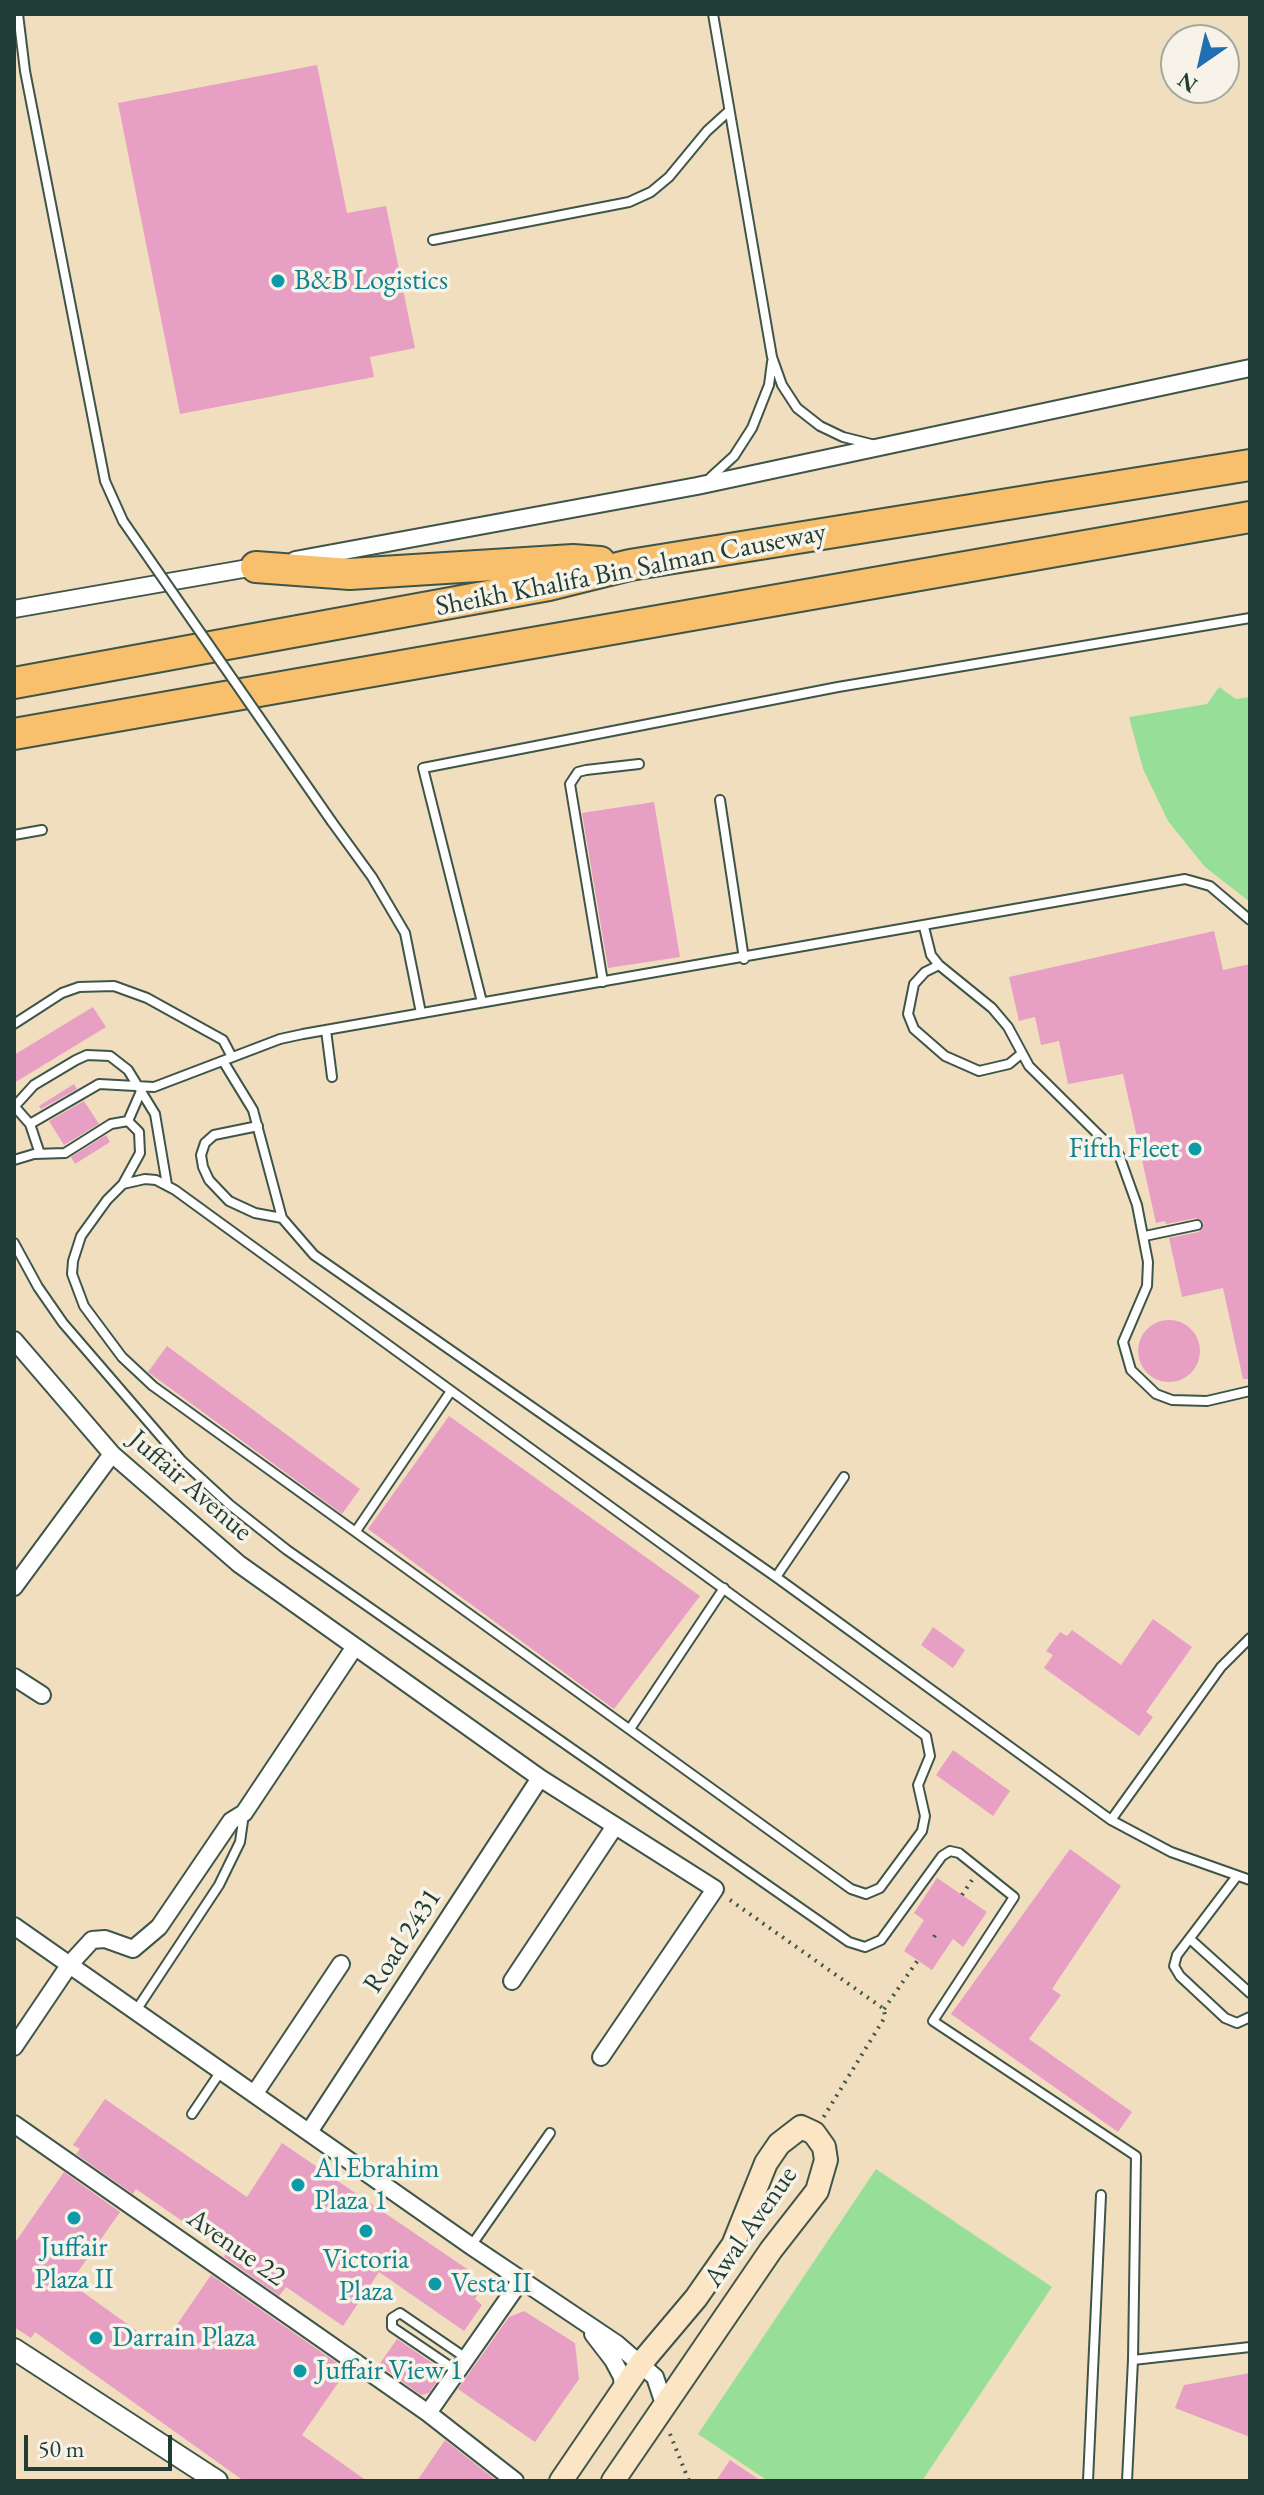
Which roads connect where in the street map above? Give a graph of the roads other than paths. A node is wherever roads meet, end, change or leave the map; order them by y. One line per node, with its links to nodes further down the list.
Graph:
1 (18, 14): 3 (lane)
2 (713, 14): 5 (lane)
3 (25, 71): 4 (lane); 29 (lane, bridge)
4 (14, 73)
5 (729, 111): 6 (lane); 7 (lane)
6 (433, 240)
7 (772, 357): 9 (lane); 11 (lane)
8 (1250, 368): 9 (street)
9 (883, 446): 11 (street)
10 (1250, 465): 13 (highway, Sheikh Khalifa Bin Salman Causeway)
11 (697, 486): 14 (street)
12 (1250, 517): 18 (highway, Sheikh Khalifa Bin Salman Causeway)
13 (630, 565): 14 (highway); 17 (highway, Sheikh Khalifa Bin Salman Causeway)
14 (256, 567): 15 (street)
15 (14, 609)
16 (1250, 618): 28 (lane)
17 (14, 683)
18 (14, 734)
19 (639, 764): 27 (lane)
20 (720, 800): 25 (lane)
21 (42, 830): 22 (lane)
22 (14, 835)
23 (1250, 920): 24 (lane)
24 (924, 927): 25 (lane); 26 (lane)
25 (744, 959): 27 (lane)
26 (939, 965): 32 (lane); 32 (lane)
27 (603, 982): 28 (lane)
28 (482, 1002): 29 (lane)
29 (421, 1013): 31 (lane)
30 (14, 1024): 33 (lane)
31 (326, 1030): 33 (lane); 34 (lane)
32 (1021, 1054): 46 (lane)
33 (227, 1059): 35 (lane); 39 (lane)
34 (332, 1077)
35 (142, 1089): 36 (lane); 37 (lane); 38 (lane); 43 (lane)
36 (14, 1107): 38 (lane)
37 (128, 1121): 40 (lane); 42 (lane)
38 (30, 1124): 40 (lane)
39 (258, 1126): 44 (lane); 44 (lane)
40 (40, 1154): 41 (lane)
41 (14, 1160)
42 (123, 1184): 43 (lane); 53 (lane)
43 (167, 1185): 49 (lane)
44 (282, 1218): 54 (lane)
45 (1197, 1225): 46 (lane)
46 (1145, 1236): 50 (lane)
47 (14, 1243): 90 (lane)
48 (14, 1340): 51 (street, Juffair Avenue)
49 (451, 1391): 53 (lane); 56 (lane)
50 (1250, 1391)
51 (112, 1454): 55 (street); 58 (street, Juffair Avenue)
52 (844, 1477): 54 (lane)
53 (356, 1531): 61 (lane)
54 (776, 1577): 64 (lane)
55 (14, 1587)
56 (724, 1588): 61 (lane); 61 (lane)
57 (1250, 1638): 64 (lane)
58 (354, 1648): 62 (street, Juffair Avenue); 63 (street)
59 (14, 1677): 60 (street)
60 (42, 1695)
61 (630, 1729)
62 (540, 1778): 65 (street, Juffair Avenue); 82 (street, Road 2431)
63 (244, 1813): 70 (street); 74 (lane)
64 (1111, 1820): 66 (lane)
65 (615, 1826): 72 (street); 77 (street, Juffair Avenue)
66 (1237, 1876): 67 (lane); 69 (lane)
67 (1250, 1880)
68 (14, 1926): 70 (street)
69 (1190, 1939): 73 (lane); 75 (lane)
70 (70, 1964): 74 (street); 76 (street)
71 (341, 1964): 79 (street)
72 (512, 1981)
73 (1250, 1993)
74 (137, 2009): 78 (street)
75 (1250, 2017)
76 (14, 2047)
77 (601, 2057)
78 (222, 2069): 79 (street); 80 (lane)
79 (255, 2093): 82 (street)
80 (192, 2114)
81 (14, 2124): 94 (street, Avenue 22)
82 (309, 2132): 85 (street)
83 (550, 2133): 85 (lane)
84 (1101, 2195): 100 (lane)
85 (471, 2246): 86 (street)
86 (521, 2280): 87 (street); 92 (street)
87 (584, 2324): 91 (street); 93 (street)
88 (1250, 2347): 90 (lane)
89 (14, 2349): 96 (street)
90 (1133, 2360): 101 (lane)
91 (642, 2362): 93 (main road, Awal Avenue); 95 (street); 95 (main road, Awal Avenue)
92 (462, 2365): 92 (lane); 94 (street)
93 (623, 2391): 98 (main road, Awal Avenue)
94 (428, 2413): 97 (street, Avenue 22)
95 (661, 2413): 99 (main road, Awal Avenue)
96 (217, 2481)
97 (515, 2481)
98 (561, 2481)
99 (613, 2481)
100 (1088, 2481)
101 (1127, 2481)

